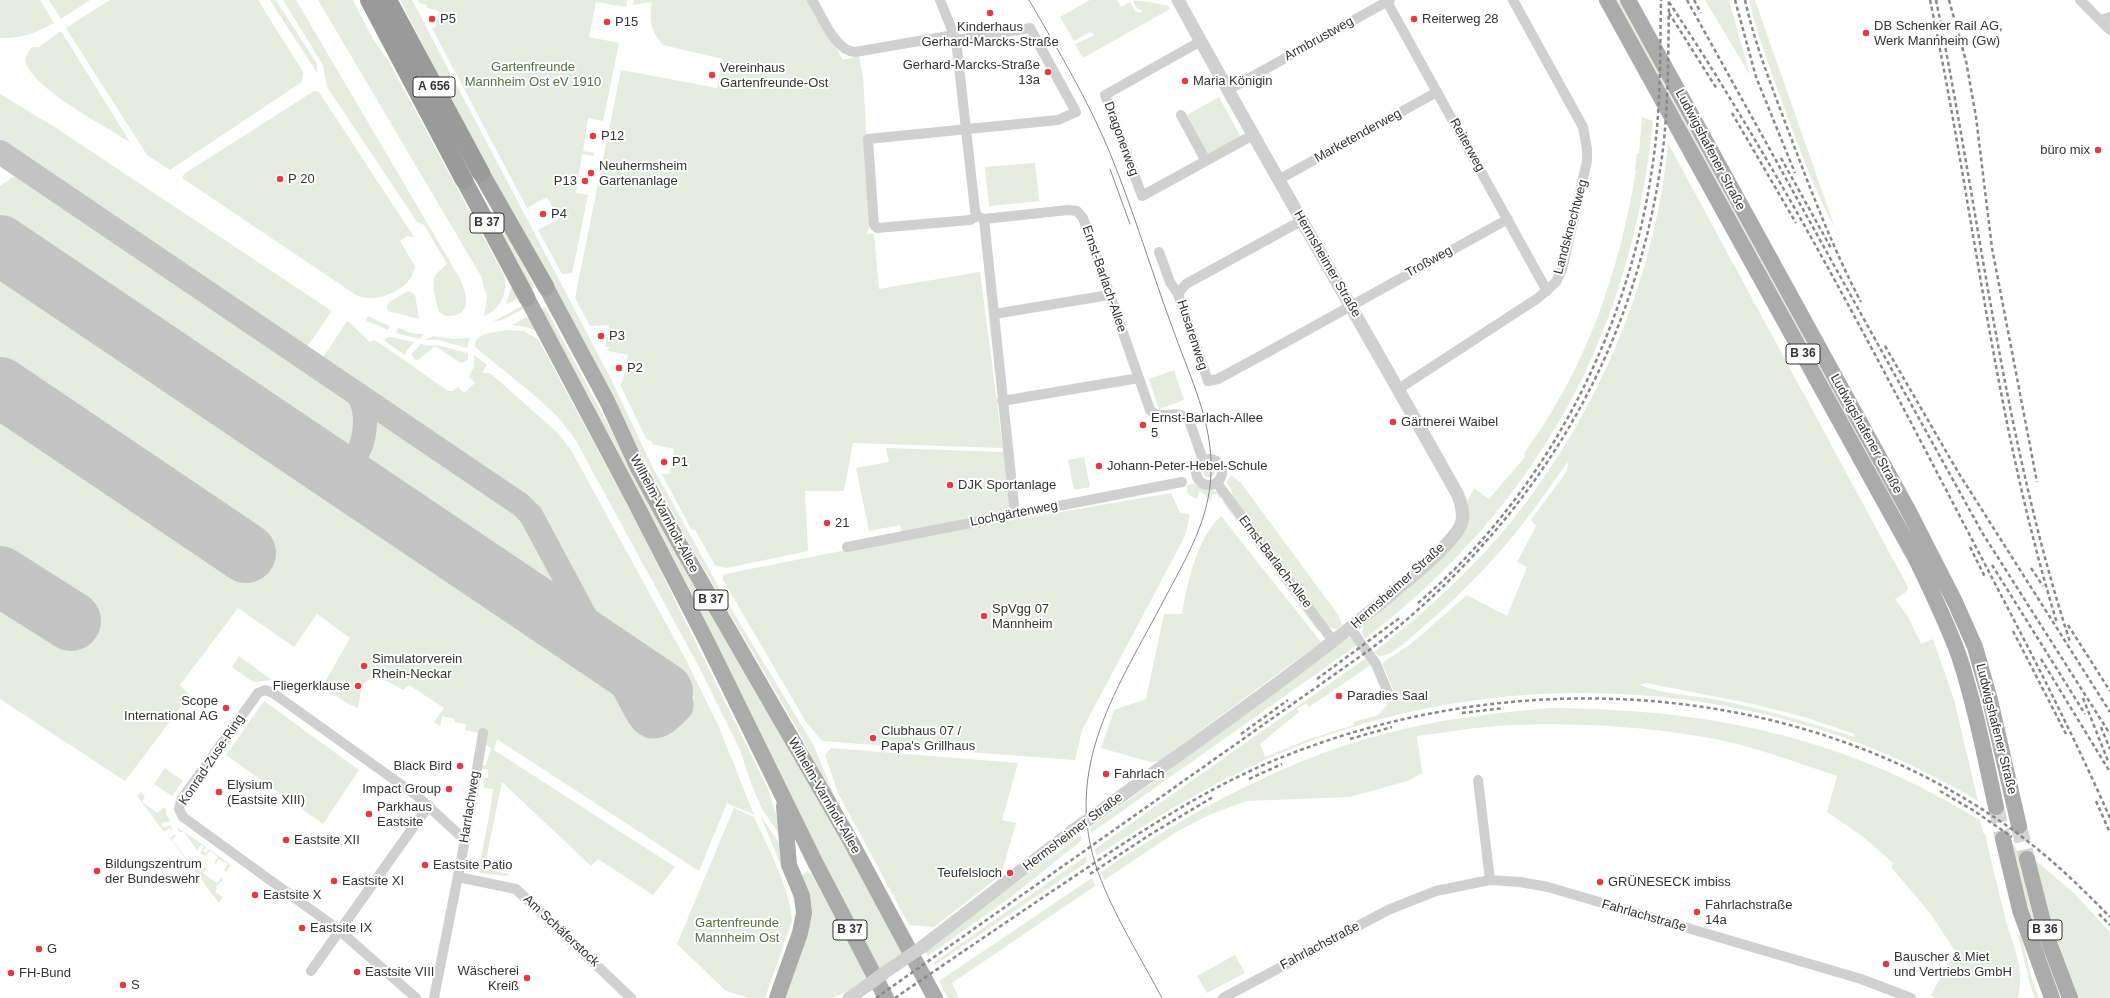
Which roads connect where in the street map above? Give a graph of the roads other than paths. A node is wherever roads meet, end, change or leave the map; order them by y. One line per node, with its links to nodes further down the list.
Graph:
1 (369, 0): 22 (highway, A 656)
2 (388, 0): 21 (highway, A 656)
3 (812, 0): 13 (street)
4 (940, 0): 13 (street)
5 (1178, 0): 14 (street, Hermsheimer Straße)
6 (1513, 0): 29 (street, Landsknechtweg)
7 (1607, 0): 50 (main road, Ludwigshafener Straße / B 36)
8 (1628, 0): 51 (main road, Ludwigshafener Straße / B 36)
9 (2080, 0): 11 (street)
10 (1388, 1): 15 (street, Armbrustweg); 16 (street, Reiterweg)
11 (2105, 18): 12 (street)
12 (2110, 30)
13 (955, 38): 18 (street); 18 (street)
14 (1201, 41): 15 (street, Hermsheimer Straße); 20 (street, Dragonerweg)
15 (1228, 90): 19 (street, Hermsheimer Straße)
16 (1437, 92): 23 (street, Marketenderweg); 25 (street, Reiterweg)
17 (1181, 115): 20 (street)
18 (966, 129): 24 (street); 24 (street)
19 (1254, 136): 20 (street, Dragonerweg); 23 (street, Hermsheimer Straße)
20 (1206, 161)
21 (481, 173): 28 (highway, Wilhelm-Varnholt-Allee / B 37)
22 (464, 180): 32 (highway, Wilhelm-Varnholt-Allee / B 37)
23 (1278, 180): 26 (street, Hermsheimer Straße)
24 (981, 217): 31 (street, Ernst-Barlach-Allee); 34 (street)
25 (1508, 219): 29 (street, Reiterweg); 33 (street, Troßweg)
26 (1301, 221): 30 (street, Husarenweg); 33 (street, Hermsheimer Straße)
27 (1159, 252): 30 (street)
28 (546, 287): 67 (main road, Wilhelm-Varnholt-Allee / B 37)
29 (1547, 291): 36 (street, Landsknechtweg)
30 (1178, 294): 33 (street, Husarenweg)
31 (1109, 295): 34 (street); 35 (street, Ernst-Barlach-Allee)
32 (527, 298): 48 (main road, Wilhelm-Varnholt-Allee / B 37)
33 (1351, 306): 36 (street, Hermsheimer Straße)
34 (994, 314): 37 (street)
35 (1139, 378): 37 (street); 38 (street, Ernst-Barlach-Allee)
36 (1397, 388): 43 (street, Hermsheimer Straße)
37 (1002, 401): 41 (street)
38 (1203, 460): 40 (street); 40 (street)
39 (1182, 482): 41 (street, Lochgärtenweg)
40 (1217, 483): 44 (street, Ernst-Barlach-Allee)
41 (1015, 514): 42 (street, Lochgärtenweg)
42 (847, 547)
43 (1350, 628): 44 (street, Hermsheimer Straße); 45 (street)
44 (1333, 640): 65 (street, Hermsheimer Straße, bridge)
45 (1388, 693)
46 (483, 733): 53 (street, Harrlachweg)
47 (1478, 780): 58 (street)
48 (783, 798): 55 (main road, Wilhelm-Varnholt-Allee / B 37); 57 (main road)
49 (429, 805): 53 (street, Konrad-Zuse-Ring); 59 (street); 59 (street, Konrad-Zuse-Ring)
50 (1996, 807)
51 (2019, 826)
52 (2003, 839): 70 (main road, B 36)
53 (465, 840): 56 (street, Harrlachweg)
54 (2027, 859): 71 (main road, B 36)
55 (815, 862): 57 (main road); 66 (main road, Wilhelm-Varnholt-Allee / B 37)
56 (458, 876): 62 (street, Harrlachweg); 63 (street, Am Schäferstock)
57 (796, 880): 64 (main road)
58 (1490, 880): 68 (street, Fahrlachstraße); 69 (street, Fahrlachstraße)
59 (339, 930): 60 (street); 61 (street, Konrad-Zuse-Ring)
60 (311, 971)
61 (416, 998)
62 (434, 998)
63 (631, 998)
64 (777, 998)
65 (849, 998)
66 (886, 998)
67 (935, 998)
68 (1223, 998)
69 (1911, 998)
70 (2052, 998)
71 (2070, 998)

